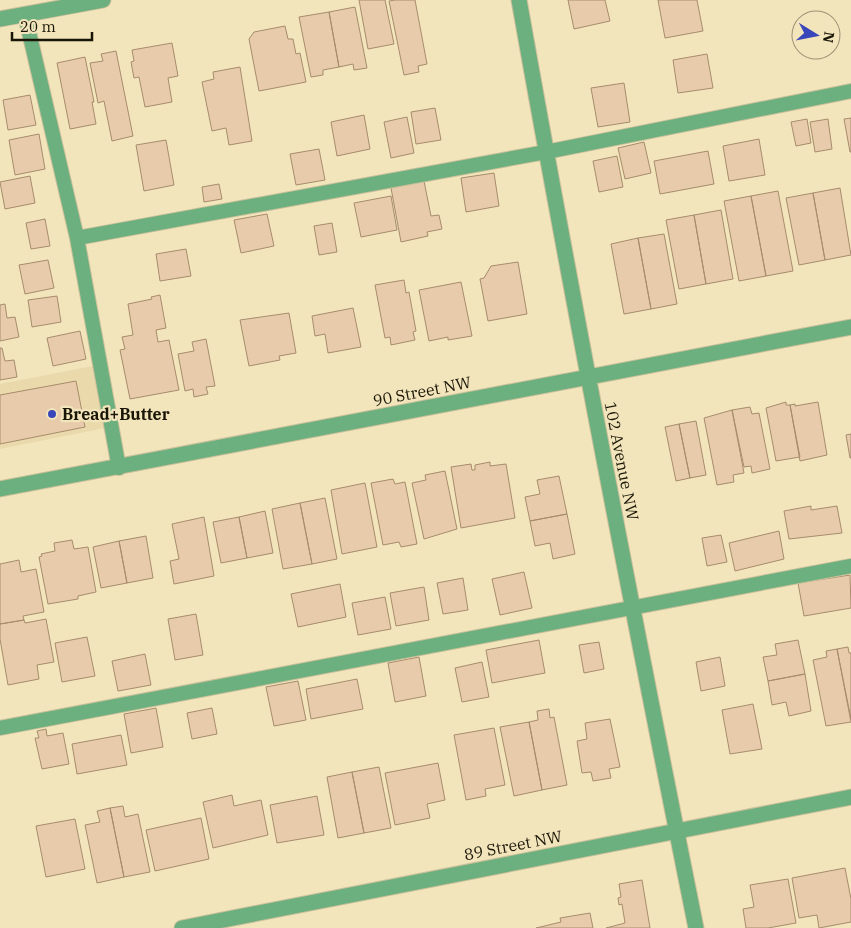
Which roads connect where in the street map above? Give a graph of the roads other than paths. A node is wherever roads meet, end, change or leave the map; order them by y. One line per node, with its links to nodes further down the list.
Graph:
1 (103, 0): 3 (street)
2 (519, 0): 6 (street, 102 Avenue NW)
3 (25, 15): 4 (street); 7 (lane)
4 (0, 19)
5 (851, 91): 6 (lane)
6 (546, 152): 7 (lane); 9 (street, 102 Avenue NW)
7 (77, 238): 10 (lane)
8 (851, 327): 9 (street, 90 Street NW)
9 (588, 376): 10 (street, 90 Street NW); 13 (street, 102 Avenue NW)
10 (119, 468): 11 (street, 90 Street NW)
11 (0, 489)
12 (851, 566): 13 (lane)
13 (631, 610): 14 (lane); 16 (street, 102 Avenue NW)
14 (0, 728)
15 (851, 797): 16 (street, 89 Street NW)
16 (677, 831): 17 (street, 89 Street NW); 18 (street, 102 Avenue NW)
17 (182, 928)
18 (696, 928)

